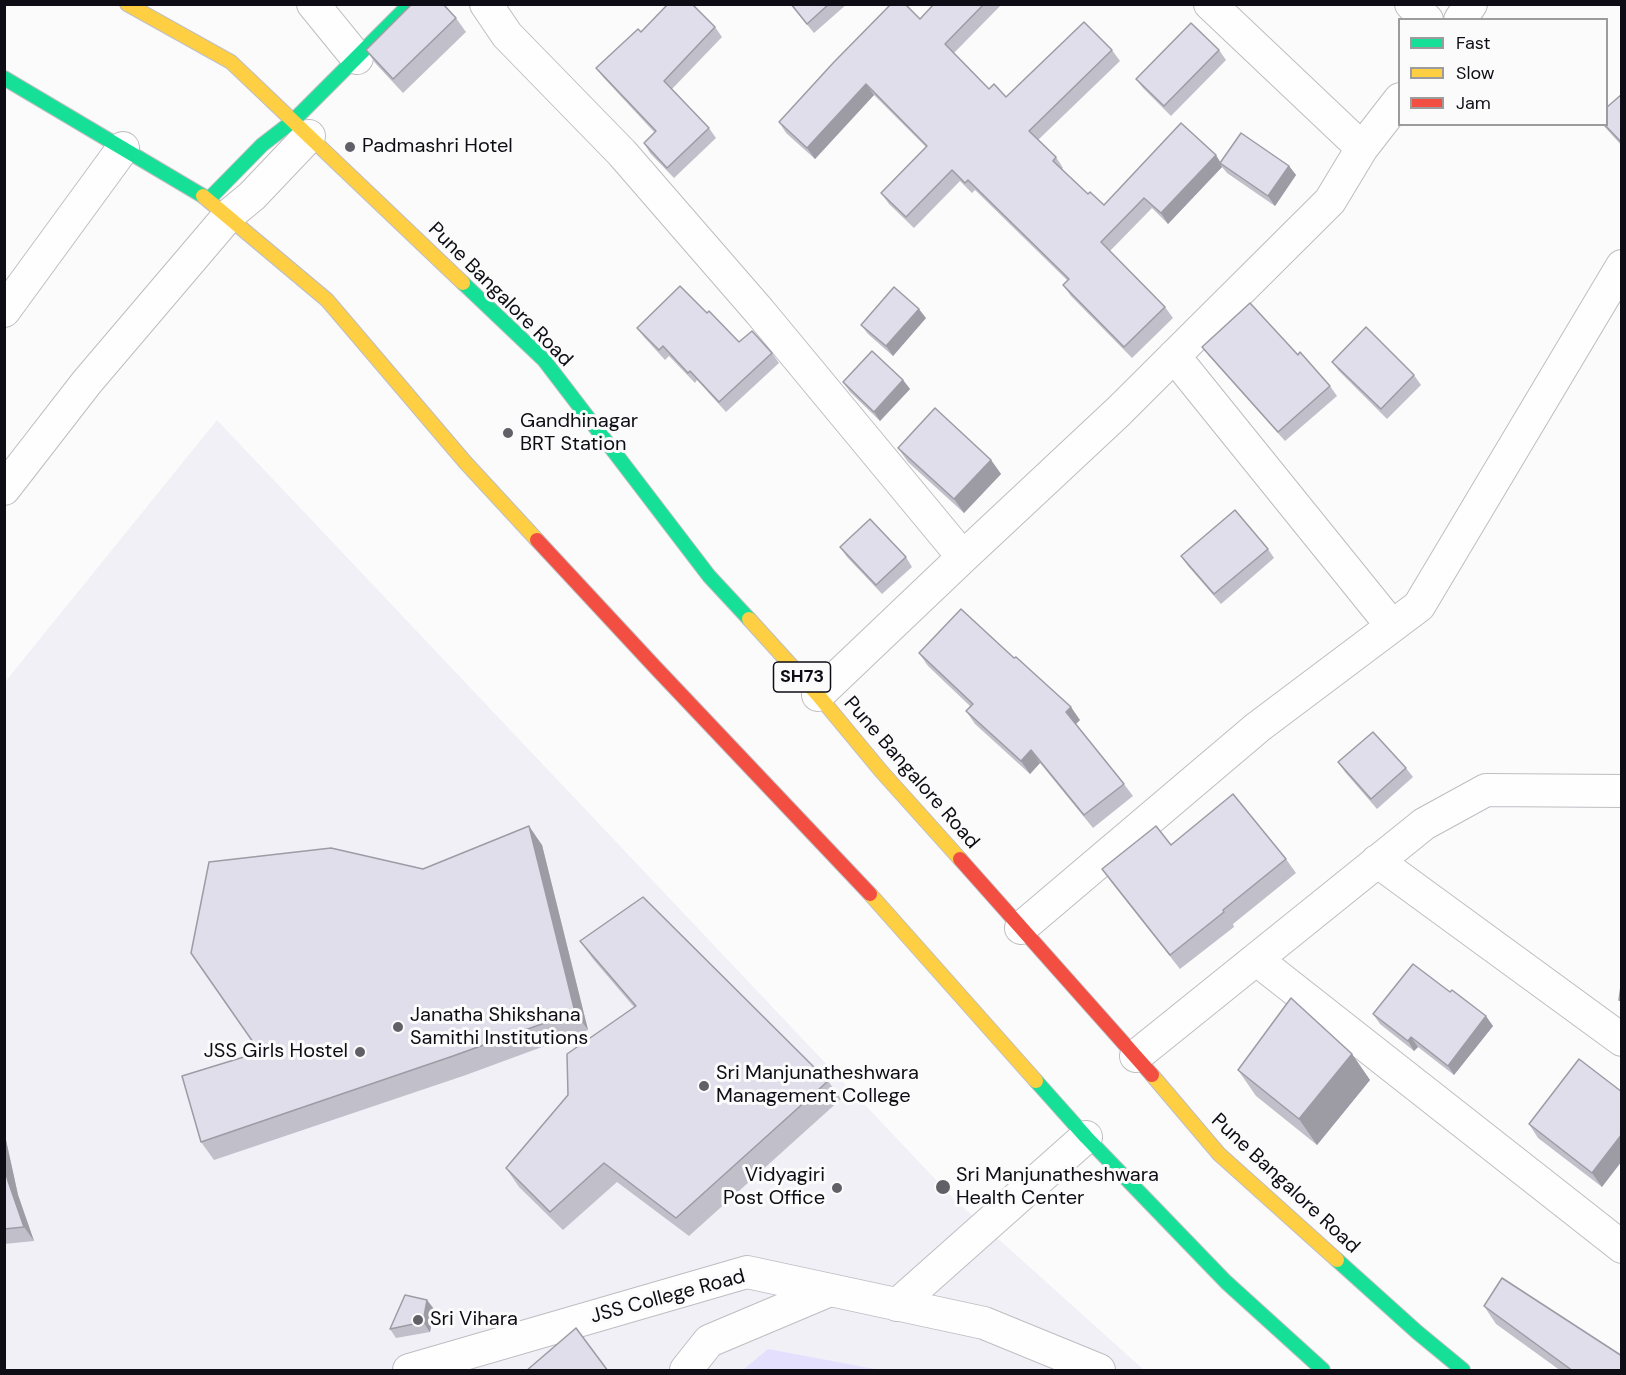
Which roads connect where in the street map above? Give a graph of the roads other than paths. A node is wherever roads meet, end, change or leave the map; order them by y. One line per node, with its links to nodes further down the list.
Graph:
1 (127, 4): 13 (main road, Pune Bangalore Road / SH73)
2 (313, 4): 10 (street)
3 (410, 4): 10 (main road)
4 (486, 4): 21 (street)
5 (1210, 4): 15 (street)
6 (1411, 4): 8 (street)
7 (1471, 4): 9 (street)
8 (1425, 18)
9 (1461, 18)
10 (357, 58): 13 (main road)
11 (5, 80): 14 (main road)
12 (1398, 102): 15 (street)
13 (301, 128): 16 (street); 23 (main road, Pune Bangalore Road / SH73)
14 (123, 148): 16 (main road); 18 (street)
15 (1362, 148): 19 (street)
16 (219, 207): 20 (street); 30 (main road)
17 (1622, 266): 22 (street)
18 (4, 311)
19 (1174, 356): 21 (street); 22 (street)
20 (4, 489)
21 (963, 557): 23 (street)
22 (1392, 626): 26 (street)
23 (818, 695): 26 (main road, Pune Bangalore Road / SH73)
24 (1622, 791): 25 (street)
25 (1377, 861): 27 (street); 28 (street)
26 (1021, 928): 29 (main road, Pune Bangalore Road / SH73)
27 (1257, 960): 29 (street); 31 (street)
28 (1622, 1040)
29 (1136, 1056): 38 (main road, Pune Bangalore Road / SH73)
30 (1086, 1137): 33 (street); 37 (main road)
31 (1622, 1247)
32 (830, 1290): 33 (street, JSS College Road); 34 (street, JSS College Road); 35 (street)
33 (897, 1305): 36 (street, JSS College Road)
34 (409, 1371)
35 (686, 1371)
36 (1099, 1371)
37 (1323, 1371)
38 (1463, 1371)

